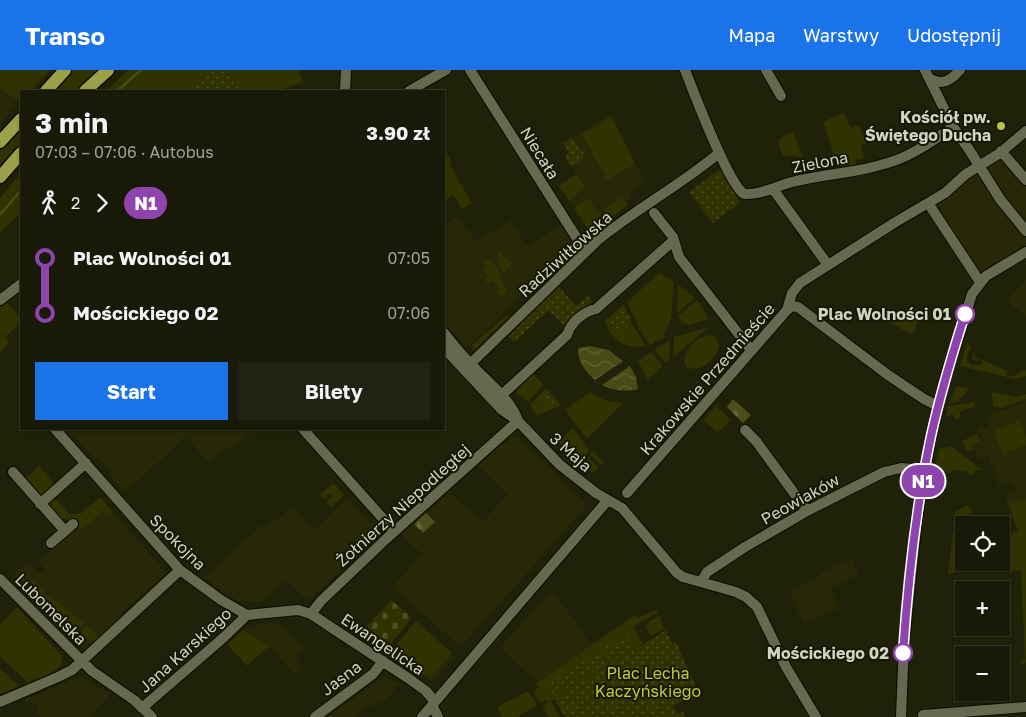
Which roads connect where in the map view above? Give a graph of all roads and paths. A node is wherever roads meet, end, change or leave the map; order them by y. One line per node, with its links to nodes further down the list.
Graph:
1 (65, 70): 10 (main road)
2 (108, 70): 11 (main road)
3 (346, 70): 12 (street)
4 (446, 70): 13 (street)
5 (470, 70): 30 (street, Niecała)
6 (685, 70): 21 (street)
7 (766, 70): 14 (street)
8 (960, 70): 9 (street)
9 (927, 74): 16 (street)
10 (47, 90)
11 (86, 90)
12 (345, 90)
13 (411, 90)
14 (781, 96)
15 (20, 120): 18 (main road)
16 (953, 127): 22 (street); 25 (street, Zielona)
17 (1026, 131): 19 (street, Krakowskie Przedmieście)
18 (0, 142)
19 (1001, 151): 22 (street, Krakowskie Przedmieście); 24 (street)
20 (20, 153): 23 (main road)
21 (719, 153): 25 (street, Zielona); 30 (street, Radziwiłłowska)
22 (979, 166): 26 (street, Krakowskie Przedmieście); 28 (street)
23 (0, 176)
24 (1026, 180)
25 (773, 189): 32 (street)
26 (928, 203): 32 (street, Krakowskie Przedmieście); 33 (street)
27 (654, 213): 29 (street)
28 (1026, 231)
29 (674, 240): 39 (street); 41 (street)
30 (585, 251): 40 (street, Radziwiłłowska)
31 (1026, 252): 33 (street)
32 (828, 265): 36 (street, Krakowskie Przedmieście)
33 (980, 282): 42 (street)
34 (20, 285): 35 (street)
35 (0, 300)
36 (787, 310): 39 (street, Krakowskie Przedmieście); 42 (street)
37 (445, 334): 40 (street, 3 Maja)
38 (445, 350): 40 (street, 3 Maja)
39 (751, 350): 50 (street, Krakowskie Przedmieście)
40 (467, 367): 43 (street, 3 Maja)
41 (506, 391)
42 (938, 406): 48 (street)
43 (518, 421): 51 (street, 3 Maja); 54 (street, Żołnierzy Niepodległej)
44 (56, 430): 47 (street, Spokojna)
45 (304, 430): 54 (street)
46 (745, 430): 53 (street)
47 (86, 463): 52 (street); 56 (street, Spokojna)
48 (925, 470): 53 (street, Peowiaków); 73 (street)
49 (13, 472): 52 (street)
50 (627, 492)
51 (608, 500): 58 (street, 3 Maja); 64 (street)
52 (40, 504): 55 (street)
53 (807, 512): 58 (street, Peowiaków)
54 (394, 531): 59 (street, Żołnierzy Niepodległej)
55 (51, 544)
56 (180, 570): 60 (street, Spokojna); 61 (street)
57 (0, 579): 61 (street, Lubomelska)
58 (701, 582): 72 (street, 3 Maja)
59 (311, 614): 60 (street); 62 (street, Ewangelicka)
60 (247, 615): 66 (street, Jana Karskiego)
61 (82, 661): 63 (street); 66 (street, Lubomelska)
62 (383, 661): 64 (street, Ewangelicka); 69 (street, Jasna)
63 (0, 702)
64 (434, 704): 70 (street); 71 (street, Ewangelicka)
65 (1026, 707): 67 (street)
66 (142, 708): 68 (street, Lubomelska)
67 (923, 715)
68 (152, 717)
69 (315, 717)
70 (422, 717)
71 (438, 717)
72 (816, 717)
73 (901, 717)

